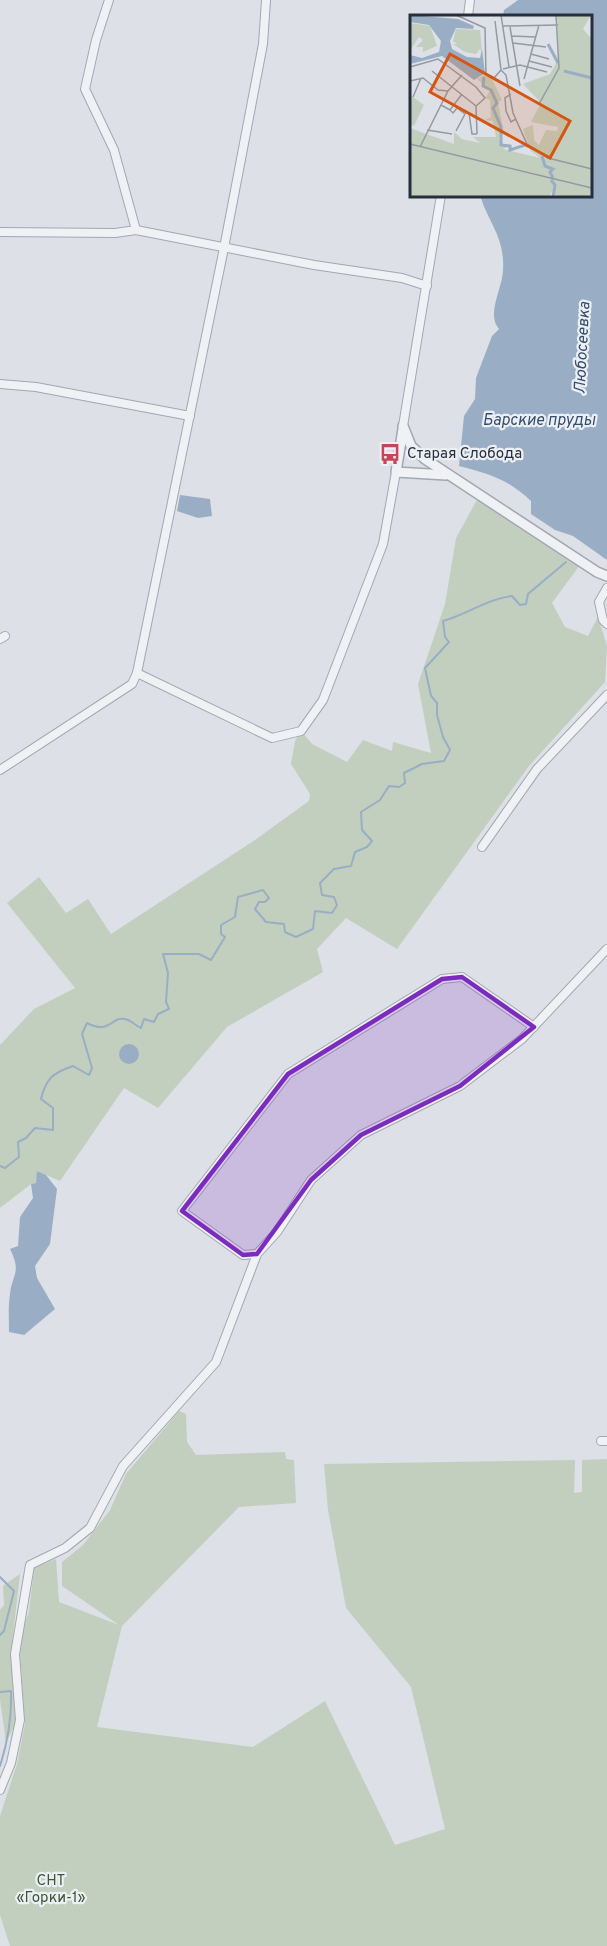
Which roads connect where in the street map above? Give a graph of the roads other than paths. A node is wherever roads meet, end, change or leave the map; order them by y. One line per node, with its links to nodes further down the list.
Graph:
1 (109, 0): 6 (street)
2 (266, 0): 8 (street)
3 (470, 0): 4 (street)
4 (468, 15)
5 (441, 196): 9 (street)
6 (136, 230): 7 (street); 8 (street)
7 (0, 232)
8 (224, 248): 9 (street); 11 (street)
9 (427, 286): 12 (street)
10 (0, 384): 11 (street)
11 (190, 416): 20 (street)
12 (404, 426): 13 (street); 14 (street)
13 (411, 446): 14 (street); 16 (street)
14 (399, 450): 15 (street)
15 (396, 472): 16 (street); 20 (street)
16 (447, 475): 17 (street)
17 (607, 576)
18 (607, 588): 19 (street)
19 (607, 624)
20 (137, 673): 22 (street)
21 (607, 695): 23 (street)
22 (0, 770)
23 (482, 847)
24 (607, 949): 25 (street)
25 (534, 1027): 26 (street); 26 (street)
26 (257, 1254): 27 (street)
27 (0, 1790)

